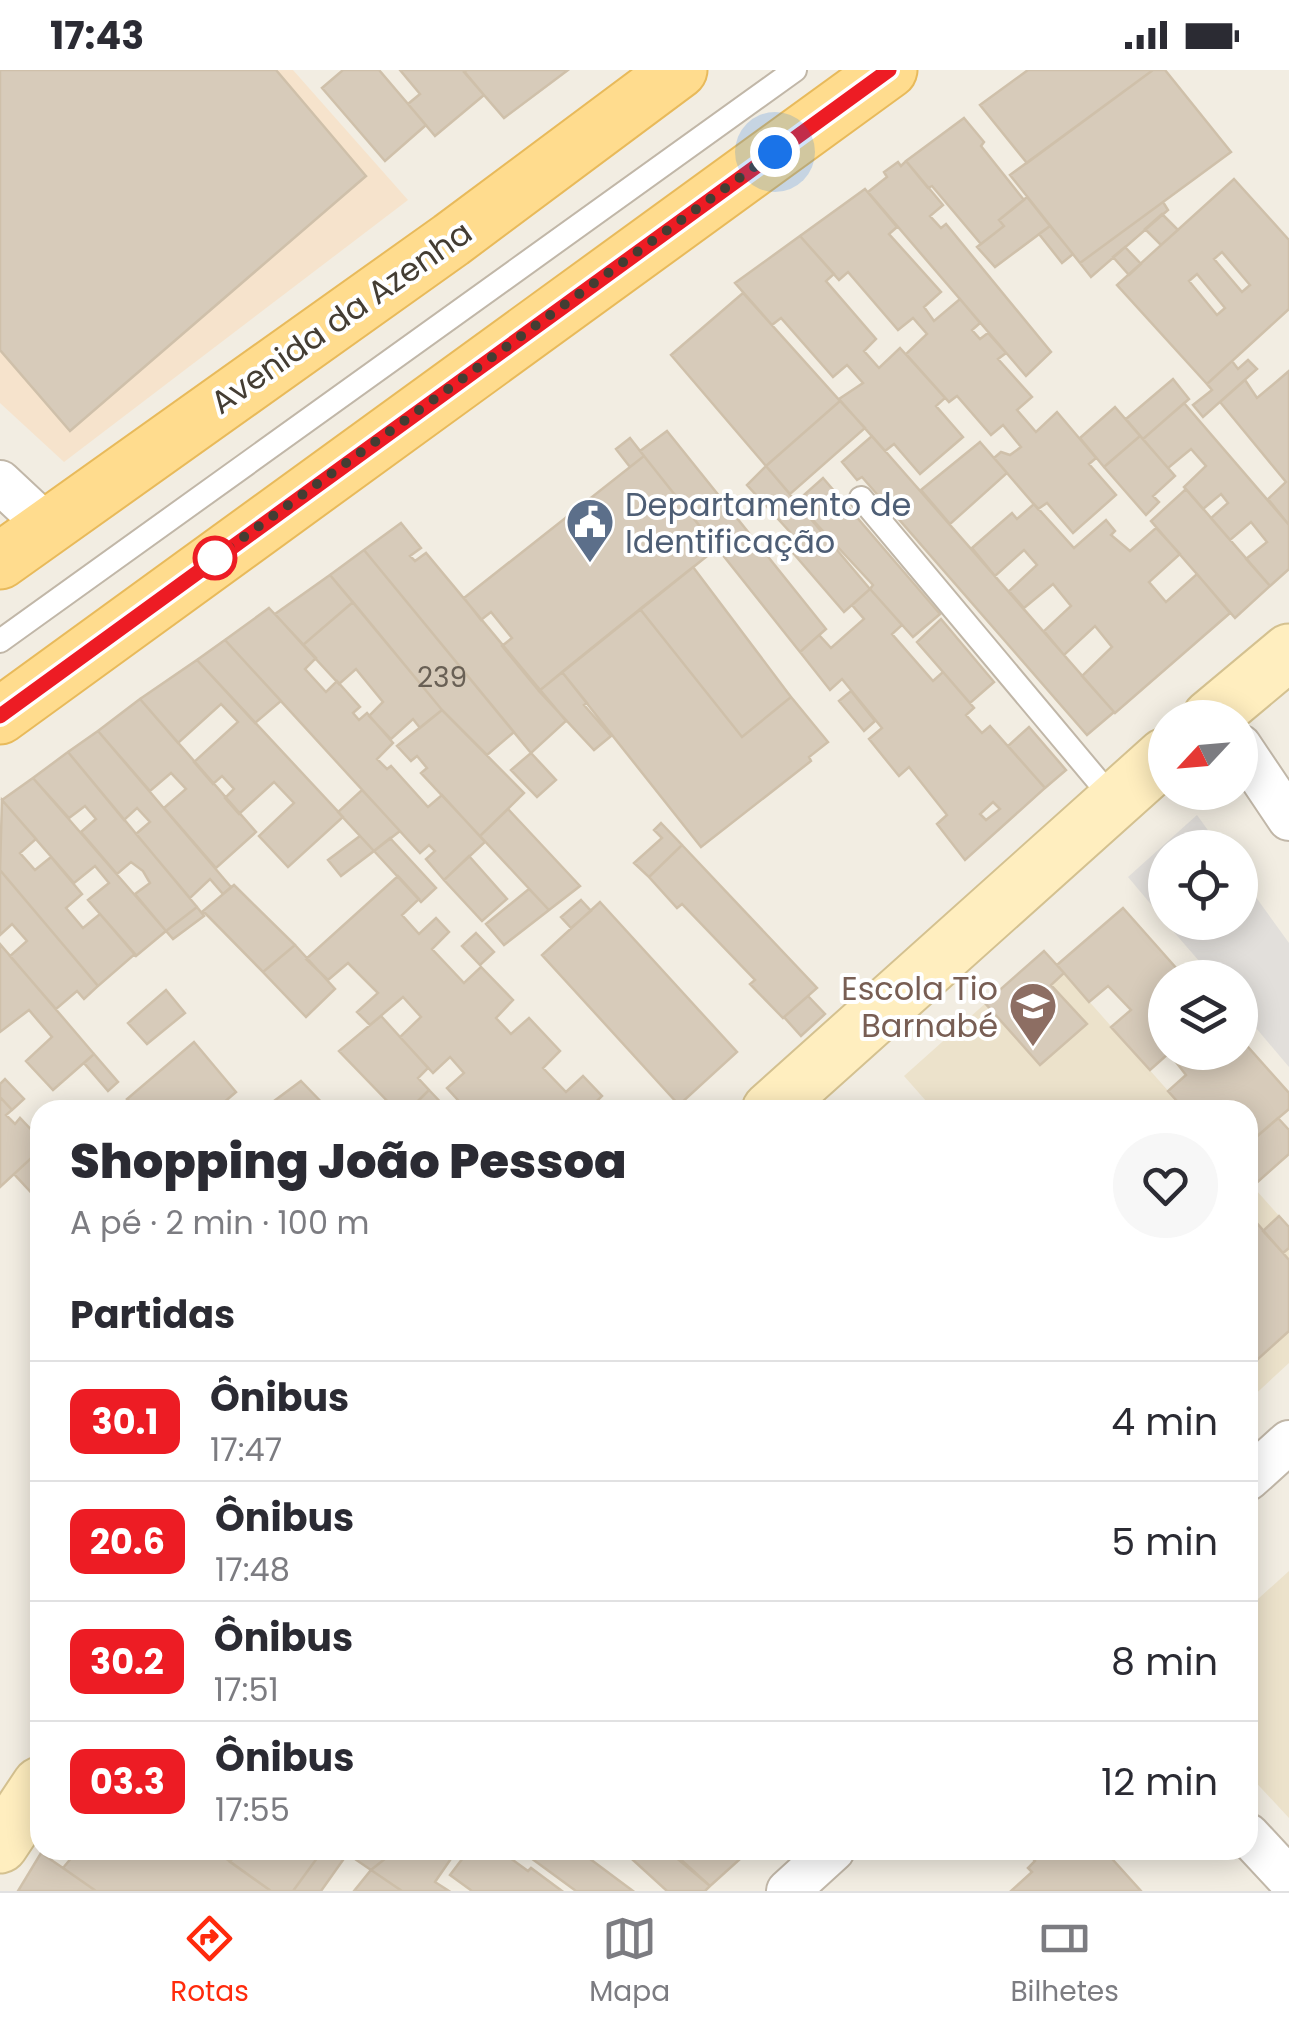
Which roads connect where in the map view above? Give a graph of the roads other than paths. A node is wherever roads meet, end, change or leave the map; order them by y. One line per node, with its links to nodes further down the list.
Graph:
1 (679, 70): 6 (main road, Avenida da Azenha)
2 (794, 70): 8 (lane)
3 (889, 70): 11 (main road)
4 (0, 482): 6 (street)
5 (861, 498): 14 (lane)
6 (47, 526): 7 (main road, Avenida da Azenha)
7 (0, 562)
8 (0, 641)
9 (1289, 652): 10 (street)
10 (1244, 700)
11 (0, 716)
12 (1148, 771): 14 (street)
13 (1258, 775): 15 (street)
14 (1114, 800): 16 (street)
15 (1289, 819)
16 (781, 1100)
17 (1289, 1442): 18 (street)
18 (1258, 1470)
19 (30, 1800): 20 (street)
20 (0, 1844)
21 (1258, 1846): 23 (street)
22 (822, 1860): 24 (street)
23 (1289, 1879)
24 (788, 1891)

